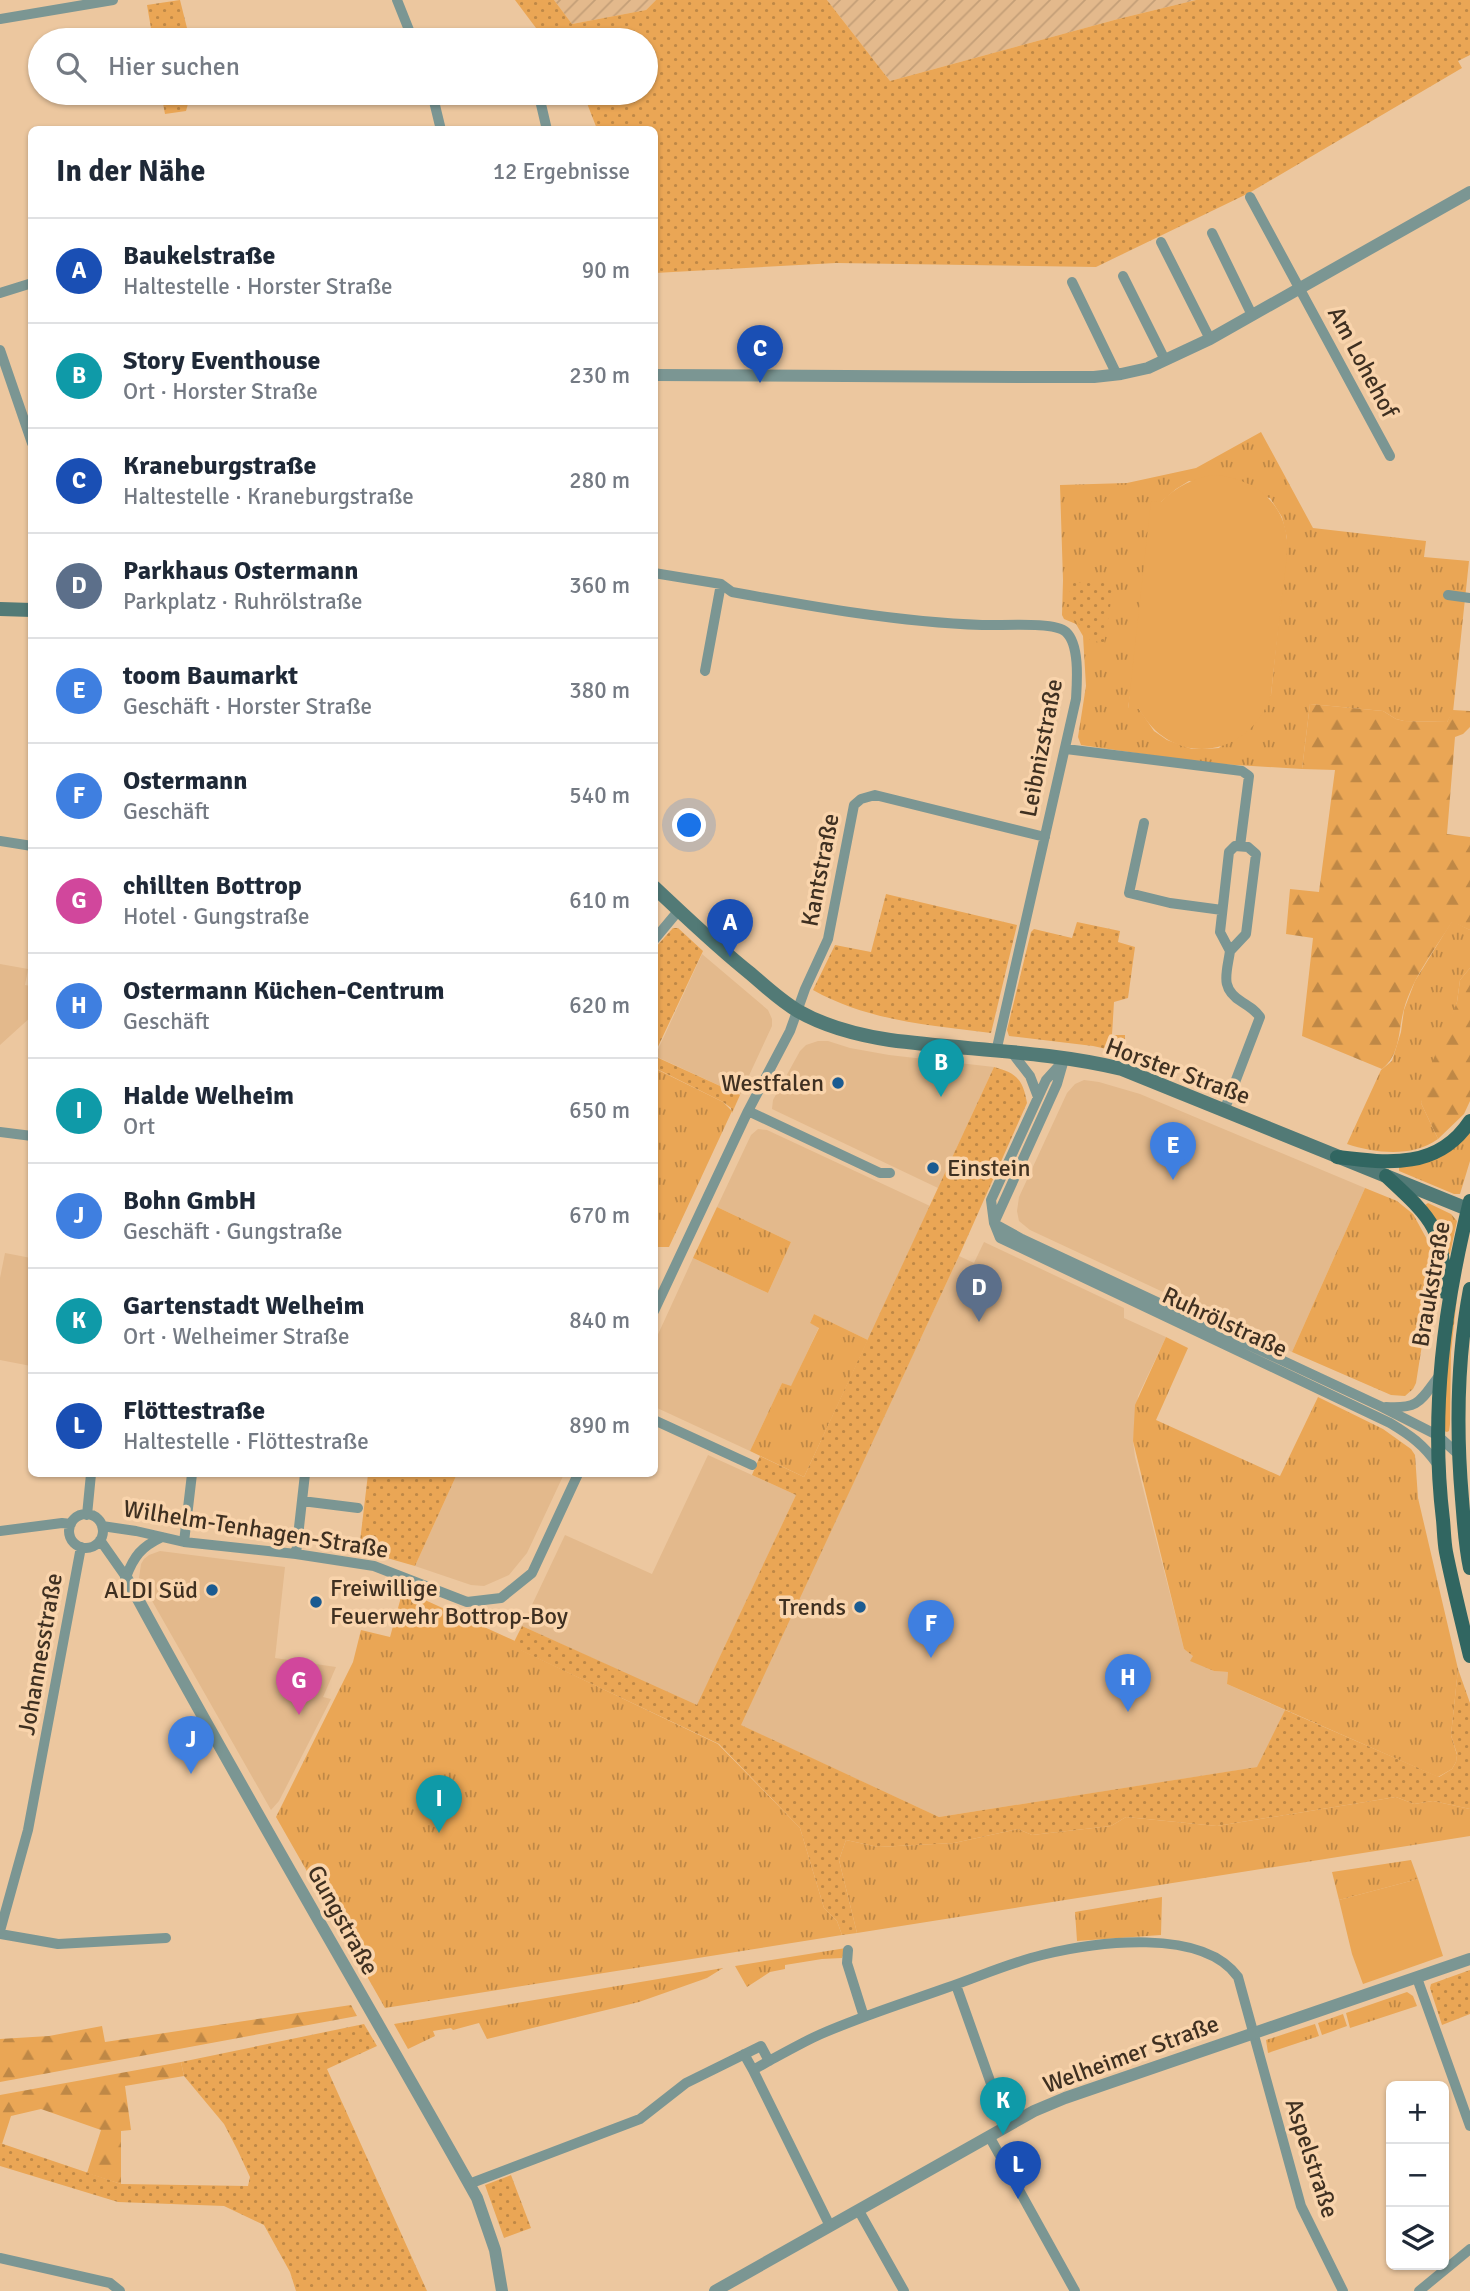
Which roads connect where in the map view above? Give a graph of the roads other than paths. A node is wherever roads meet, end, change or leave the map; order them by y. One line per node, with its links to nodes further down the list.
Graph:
1 (113, 0): 3 (street)
2 (397, 0): 4 (street)
3 (0, 19)
4 (408, 28)
5 (435, 105): 7 (street)
6 (541, 105): 8 (street)
7 (440, 126)
8 (546, 126)
9 (1470, 192): 16 (street)
10 (1250, 197): 16 (street, Am Lohehof)
11 (1212, 233): 18 (street)
12 (1161, 242): 19 (street)
13 (1124, 276): 21 (street)
14 (1072, 282): 23 (street)
15 (28, 285): 17 (street)
16 (1298, 288): 18 (street); 25 (street, Am Lohehof)
17 (0, 293)
18 (1252, 315): 19 (street)
19 (1210, 339): 21 (street)
20 (0, 350): 24 (street)
21 (1165, 360): 23 (street)
22 (658, 375): 23 (street)
23 (1117, 375)
24 (28, 431)
25 (1390, 456)
26 (658, 574): 27 (street, Leibnizstraße)
27 (722, 584): 32 (street); 33 (street, Leibnizstraße)
28 (1448, 596): 29 (street)
29 (1470, 598)
30 (0, 609): 31 (main road)
31 (28, 610)
32 (705, 671)
33 (1066, 749): 35 (street, Leibnizstraße); 38 (street)
34 (1143, 823): 41 (street)
35 (1045, 837): 44 (street, Kantstraße); 45 (street, Leibnizstraße)
36 (0, 841): 37 (street)
37 (28, 845)
38 (1240, 846): 41 (street); 43 (street)
39 (658, 891): 40 (main road, Horster Straße)
40 (679, 910): 42 (street); 44 (main road, Horster Straße)
41 (1223, 911): 43 (street)
42 (658, 935)
43 (1230, 951): 50 (street)
44 (797, 1010): 45 (main road, Horster Straße); 49 (street)
45 (996, 1052): 46 (main road, Horster Straße)
46 (1013, 1054): 47 (main road, Horster Straße); 48 (street)
47 (1065, 1059): 48 (street); 50 (main road, Horster Straße); 58 (street)
48 (1038, 1097): 58 (street)
49 (748, 1111): 55 (street); 60 (street)
50 (1224, 1111): 54 (main road, Horster Straße)
51 (1470, 1121): 54 (main road)
52 (0, 1132): 53 (street)
53 (28, 1136)
54 (1337, 1157): 56 (main road, Horster Straße)
55 (890, 1173)
56 (1386, 1176): 57 (main road, Horster Straße); 62 (main road)
57 (1469, 1207): 62 (main road, Braukstraße)
58 (994, 1223): 64 (street, Ruhrölstraße); 68 (street, Ruhrölstraße)
59 (1470, 1289): 61 (main road, Braukstraße)
60 (658, 1302)
61 (1469, 1303): 67 (main road, Braukstraße)
62 (1446, 1318): 63 (main road, Braukstraße)
63 (1439, 1376): 64 (street, Braukstraße); 66 (main road, Braukstraße)
64 (1382, 1407): 66 (street)
65 (658, 1422): 69 (street)
66 (1437, 1435): 67 (street); 68 (main road, Braukstraße)
67 (1458, 1454): 85 (main road, Braukstraße)
68 (1437, 1464): 87 (main road, Braukstraße)
69 (752, 1465)
70 (91, 1477): 76 (street)
71 (192, 1477): 82 (street)
72 (305, 1477): 74 (street)
73 (577, 1477): 84 (street, Wilhelm-Tenhagen-Straße)
74 (302, 1501): 75 (street); 84 (street)
75 (358, 1508)
76 (87, 1514): 77 (street); 78 (street)
77 (71, 1524): 79 (street); 83 (street, Johannesstraße)
78 (102, 1526): 80 (street, Wilhelm-Tenhagen-Straße); 81 (street)
79 (0, 1531)
80 (162, 1537): 82 (street, Wilhelm-Tenhagen-Straße); 86 (street)
81 (100, 1540): 83 (street, Johannesstraße); 86 (street, Gungstraße)
82 (184, 1542): 84 (street, Wilhelm-Tenhagen-Straße)
83 (81, 1547): 88 (street, Johannesstraße)
84 (296, 1554)
85 (1470, 1568)
86 (127, 1577): 102 (street, Gungstraße)
87 (1470, 1656)
88 (0, 1933): 89 (street)
89 (166, 1938)
90 (848, 1950): 94 (street)
91 (1470, 1959): 92 (street, Welheimer Straße)
92 (1417, 1978): 95 (street, Welheimer Straße); 100 (street)
93 (956, 1984): 94 (street, Aspelstraße); 95 (street, Aspelstraße); 99 (street)
94 (864, 2017): 97 (street, Aspelstraße)
95 (1253, 2032): 99 (street, Welheimer Straße); 112 (street, Aspelstraße)
96 (744, 2054): 97 (street); 98 (street); 102 (street)
97 (769, 2061): 98 (street, Aspelstraße)
98 (753, 2070): 104 (street)
99 (1006, 2126): 101 (street, Welheimer Straße)
100 (1470, 2126)
101 (989, 2136): 103 (street, Welheimer Straße); 111 (street)
102 (469, 2184): 108 (street, Gungstraße)
103 (859, 2211): 104 (street, Welheimer Straße); 110 (street)
104 (830, 2226): 109 (street, Welheimer Straße)
105 (1470, 2249): 113 (street)
106 (0, 2258): 107 (street)
107 (120, 2291)
108 (502, 2291)
109 (715, 2291)
110 (904, 2291)
111 (1075, 2291)
112 (1343, 2291)
113 (1419, 2291)

